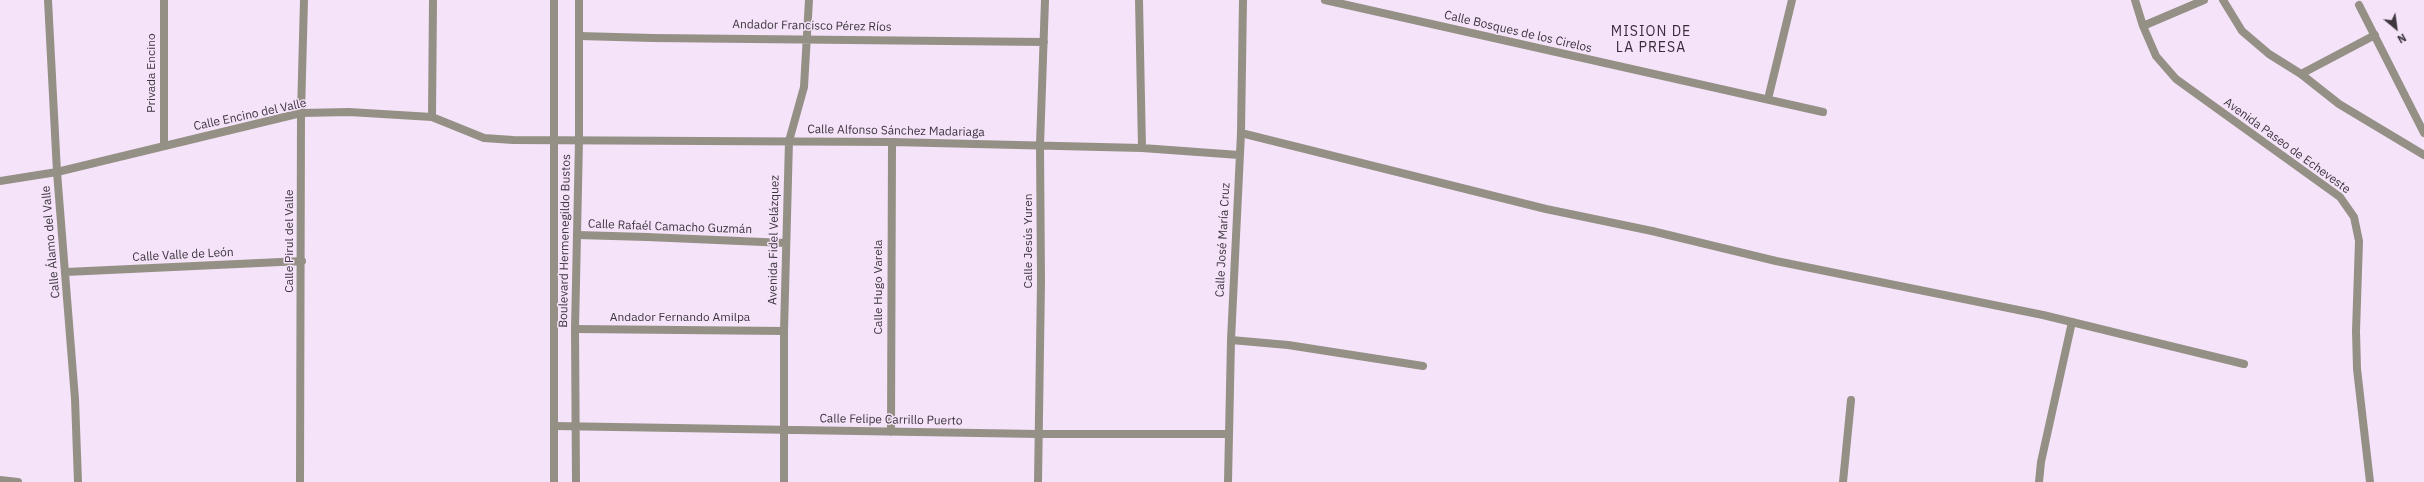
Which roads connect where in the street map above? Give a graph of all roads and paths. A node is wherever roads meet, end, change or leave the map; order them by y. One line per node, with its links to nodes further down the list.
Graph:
1 (48, 0): 38 (street, Calle Álamo del Valle)
2 (164, 0): 34 (street, Privada Encino)
3 (304, 0): 25 (street, Calle Pirul del Valle)
4 (433, 0): 26 (street)
5 (554, 0): 29 (street, Boulevard Hermenegildo Bustos)
6 (579, 0): 19 (street, Boulevard Hermenegildo Bustos)
7 (809, 0): 20 (street, Avenida Fidel Velázquez)
8 (1045, 0): 21 (street, Calle Jesús Yuren)
9 (1139, 0): 35 (street)
10 (1243, 0): 27 (street, Calle José María Cruz)
11 (1325, 0): 23 (street, Calle Bosques de los Cirelos)
12 (1792, 0): 23 (street)
13 (2135, 0): 17 (street, Avenida Paseo de Echeveste)
14 (2204, 0): 17 (street)
15 (2223, 0): 22 (street)
16 (2359, 5): 18 (street)
17 (2143, 26): 68 (street, Avenida Paseo de Echeveste)
18 (2375, 35): 22 (street); 28 (street)
19 (579, 36): 20 (street, Andador Francisco Pérez Ríos); 30 (street, Boulevard Hermenegildo Bustos)
20 (806, 38): 21 (street, Andador Francisco Pérez Ríos); 31 (street, Avenida Fidel Velázquez)
21 (1044, 42): 33 (street, Calle Jesús Yuren)
22 (2301, 74): 37 (street)
23 (1768, 99): 24 (street, Calle Bosques de los Cirelos)
24 (1823, 112)
25 (301, 113): 26 (street, Calle Encino del Valle); 34 (street, Calle Encino del Valle); 42 (street, Calle Pirul del Valle)
26 (432, 117): 29 (street, Calle Encino del Valle)
27 (1241, 133): 36 (street, Calle José María Cruz); 44 (street)
28 (2424, 133)
29 (553, 140): 30 (street, Calle Alfonso Sánchez Madariaga); 51 (street, Boulevard Hermenegildo Bustos)
30 (579, 140): 31 (street, Calle Alfonso Sánchez Madariaga); 40 (street, Boulevard Hermenegildo Bustos)
31 (789, 141): 32 (street, Calle Alfonso Sánchez Madariaga); 41 (street, Avenida Fidel Velázquez)
32 (892, 142): 33 (street, Calle Alfonso Sánchez Madariaga); 54 (street, Calle Hugo Varela)
33 (1040, 145): 35 (street, Calle Alfonso Sánchez Madariaga); 55 (street, Calle Jesús Yuren)
34 (164, 146): 38 (street, Calle Encino del Valle)
35 (1142, 148): 36 (street, Calle Alfonso Sánchez Madariaga)
36 (1239, 155): 47 (street, Calle José María Cruz)
37 (2424, 155)
38 (57, 172): 39 (street, Calle Encino del Valle); 43 (street, Calle Álamo del Valle)
39 (0, 181)
40 (577, 235): 41 (street, Calle Rafaél Camacho Guzmán); 45 (street, Boulevard Hermenegildo Bustos)
41 (786, 243): 46 (street, Avenida Fidel Velázquez)
42 (302, 261): 43 (street, Calle Valle de León); 60 (street, Calle Pirul del Valle)
43 (66, 272): 59 (street, Calle Álamo del Valle)
44 (2072, 322): 48 (street); 67 (street)
45 (575, 329): 46 (street, Andador Fernando Amilpa); 52 (street, Boulevard Hermenegildo Bustos)
46 (784, 331): 53 (street, Avenida Fidel Velázquez)
47 (1231, 340): 49 (street); 56 (street, Calle José María Cruz)
48 (2244, 364)
49 (1423, 366)
50 (1851, 400): 66 (street)
51 (554, 426): 52 (street, Calle Felipe Carrillo Puerto); 61 (street, Boulevard Hermenegildo Bustos)
52 (575, 426): 53 (street, Calle Felipe Carrillo Puerto); 62 (street, Boulevard Hermenegildo Bustos)
53 (784, 430): 54 (street, Calle Felipe Carrillo Puerto); 63 (street, Avenida Fidel Velázquez)
54 (891, 432): 55 (street, Calle Felipe Carrillo Puerto)
55 (1038, 434): 56 (street, Calle Felipe Carrillo Puerto); 64 (street, Calle Jesús Yuren)
56 (1228, 434): 65 (street, Calle José María Cruz)
57 (0, 480): 58 (street)
58 (18, 482)
59 (78, 482)
60 (300, 482)
61 (554, 482)
62 (576, 482)
63 (784, 482)
64 (1038, 482)
65 (1228, 482)
66 (1843, 482)
67 (2039, 482)
68 (2370, 482)

